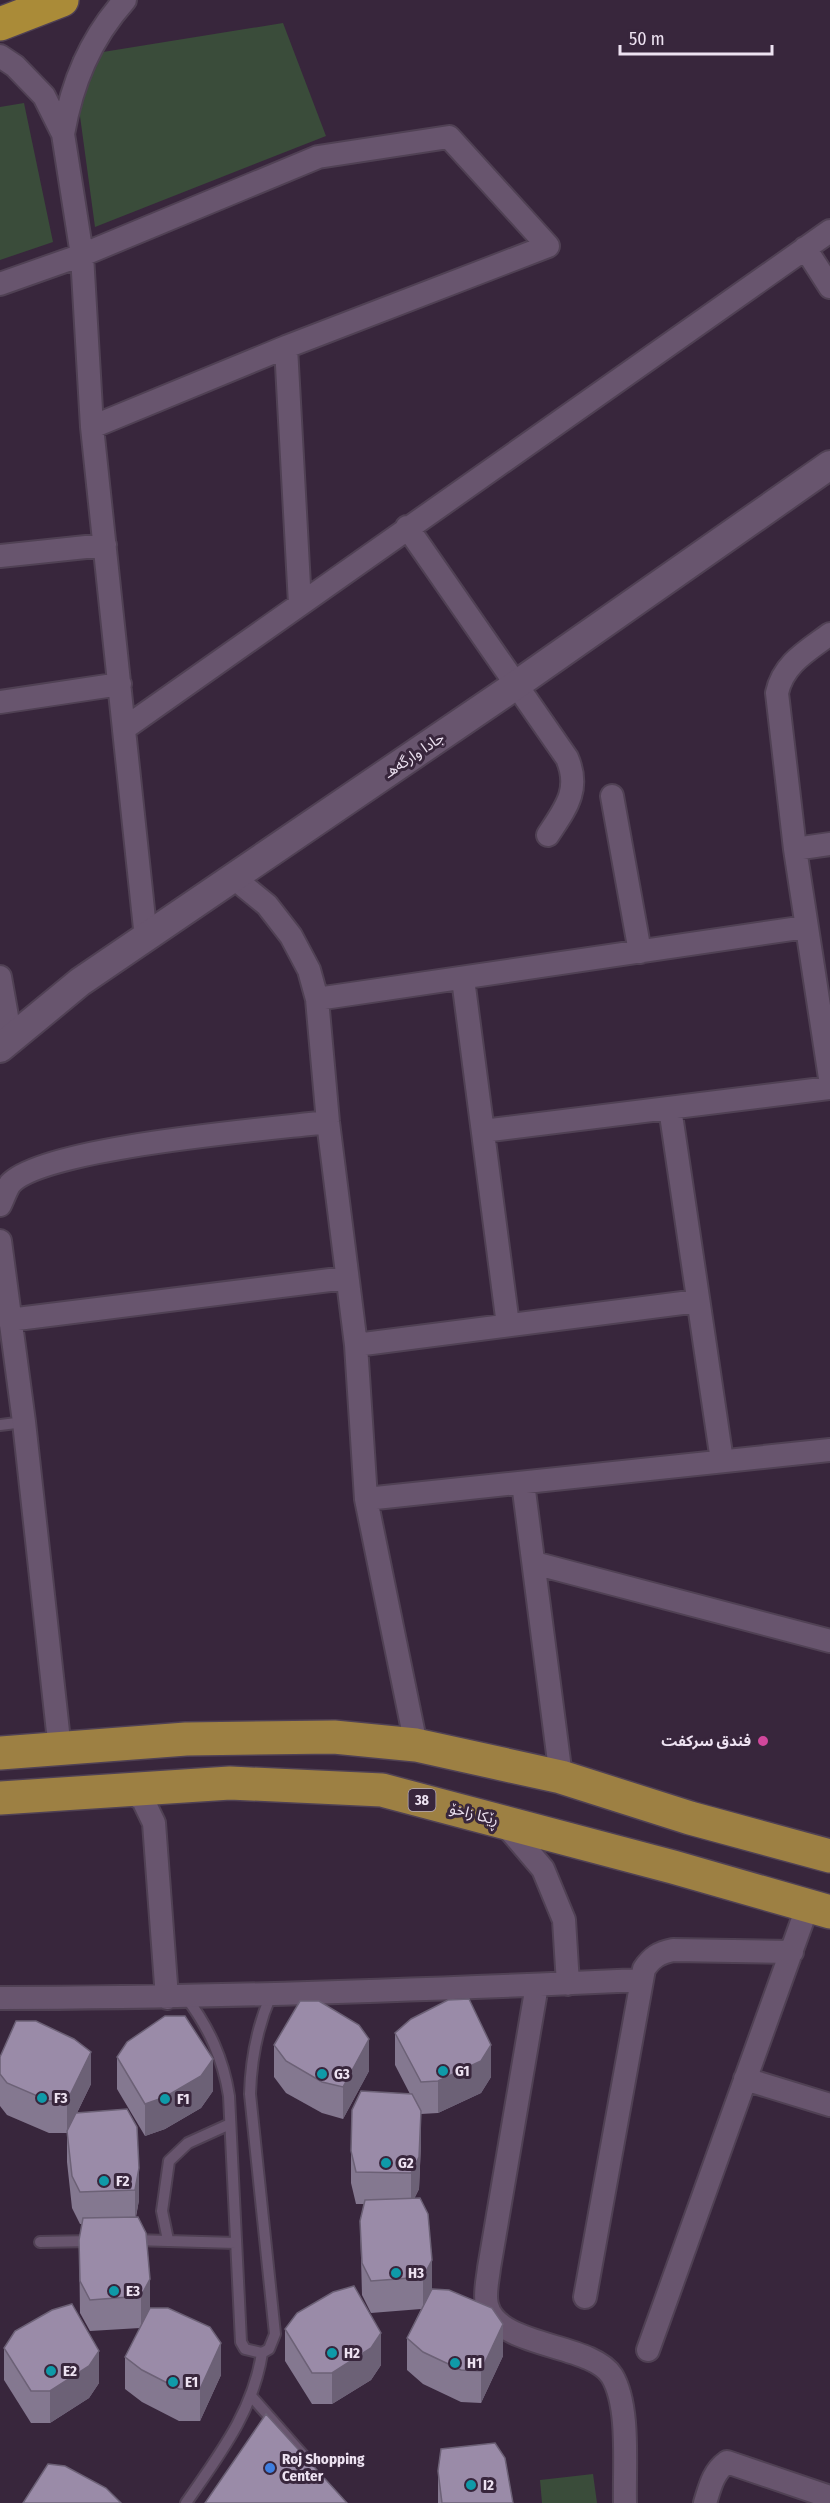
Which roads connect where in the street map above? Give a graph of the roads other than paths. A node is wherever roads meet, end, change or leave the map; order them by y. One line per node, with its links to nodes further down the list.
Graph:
1 (62, 0): 3 (highway)
2 (125, 0): 5 (street)
3 (0, 24)
4 (0, 56): 5 (street)
5 (63, 134): 8 (street)
6 (830, 231): 7 (street)
7 (805, 248): 10 (street); 14 (street)
8 (82, 255): 9 (street); 11 (street); 12 (street)
9 (0, 284)
10 (830, 287)
11 (286, 347): 12 (street); 17 (street)
12 (92, 427): 15 (street)
13 (830, 465): 20 (street, جادا وارگه‌هـ)
14 (407, 527): 17 (street); 20 (street)
15 (105, 545): 16 (street); 19 (street)
16 (0, 556)
17 (300, 604): 22 (street)
18 (830, 634): 26 (street)
19 (120, 684): 21 (street); 22 (street)
20 (516, 685): 24 (street); 27 (street, جادا وارگه‌هـ)
21 (0, 702)
22 (125, 728): 29 (street)
23 (612, 796): 30 (street)
24 (548, 835)
25 (830, 844): 26 (street)
26 (795, 849): 28 (street)
27 (234, 878): 29 (street, جادا وارگه‌هـ); 33 (street)
28 (806, 927): 30 (street); 35 (street)
29 (146, 939): 34 (street, جادا وارگه‌هـ)
30 (640, 952): 32 (street)
31 (0, 977): 34 (street)
32 (463, 979): 33 (street); 39 (street)
33 (317, 999): 38 (street)
34 (5, 1044)
35 (830, 1078)
36 (830, 1088): 37 (street)
37 (670, 1108): 39 (street); 43 (street)
38 (328, 1122): 40 (street); 42 (street)
39 (483, 1131): 45 (street)
40 (0, 1205)
41 (0, 1241): 44 (street)
42 (346, 1278): 44 (street); 46 (street)
43 (698, 1301): 45 (street); 50 (street)
44 (9, 1320): 47 (street)
45 (508, 1325): 46 (street)
46 (356, 1345): 52 (street)
47 (24, 1422): 48 (lane); 56 (street)
48 (0, 1425)
49 (830, 1450): 50 (street)
50 (722, 1461): 51 (street)
51 (523, 1483): 52 (street); 53 (street)
52 (366, 1499): 55 (street)
53 (534, 1563): 54 (street); 58 (street)
54 (830, 1641)
55 (416, 1745): 56 (highway); 58 (highway)
56 (60, 1750): 57 (highway)
57 (0, 1754)
58 (561, 1778): 64 (highway)
59 (178, 1786): 60 (highway, ڕێکا زاخۆ / 38); 62 (highway, ڕێکا زاخۆ / 38); 63 (street)
60 (129, 1790): 61 (highway, ڕێکا زاخۆ / 38); 63 (street)
61 (0, 1798)
62 (503, 1822): 65 (highway, ڕێکا زاخۆ / 38); 68 (street)
63 (154, 1823): 71 (street)
64 (830, 1856)
65 (819, 1909): 66 (street)
66 (792, 1952): 67 (street); 73 (street)
67 (640, 1980): 68 (street); 81 (street)
68 (568, 1984): 69 (street)
69 (537, 1985): 70 (street); 88 (street)
70 (271, 1995): 71 (street); 83 (lane)
71 (176, 1997): 72 (street); 75 (lane)
72 (0, 1998)
73 (746, 2079): 74 (street); 82 (street)
74 (830, 2105)
75 (230, 2124): 77 (lane); 80 (lane)
76 (122, 2240): 77 (lane)
77 (168, 2240): 80 (lane)
78 (99, 2241): 79 (lane)
79 (40, 2242)
80 (236, 2243): 83 (lane)
81 (585, 2297)
82 (648, 2350)
83 (262, 2353): 84 (lane)
84 (252, 2397): 85 (lane); 87 (lane)
85 (314, 2468)
86 (830, 2497): 89 (street)
87 (186, 2503)
88 (625, 2503)
89 (705, 2503)

